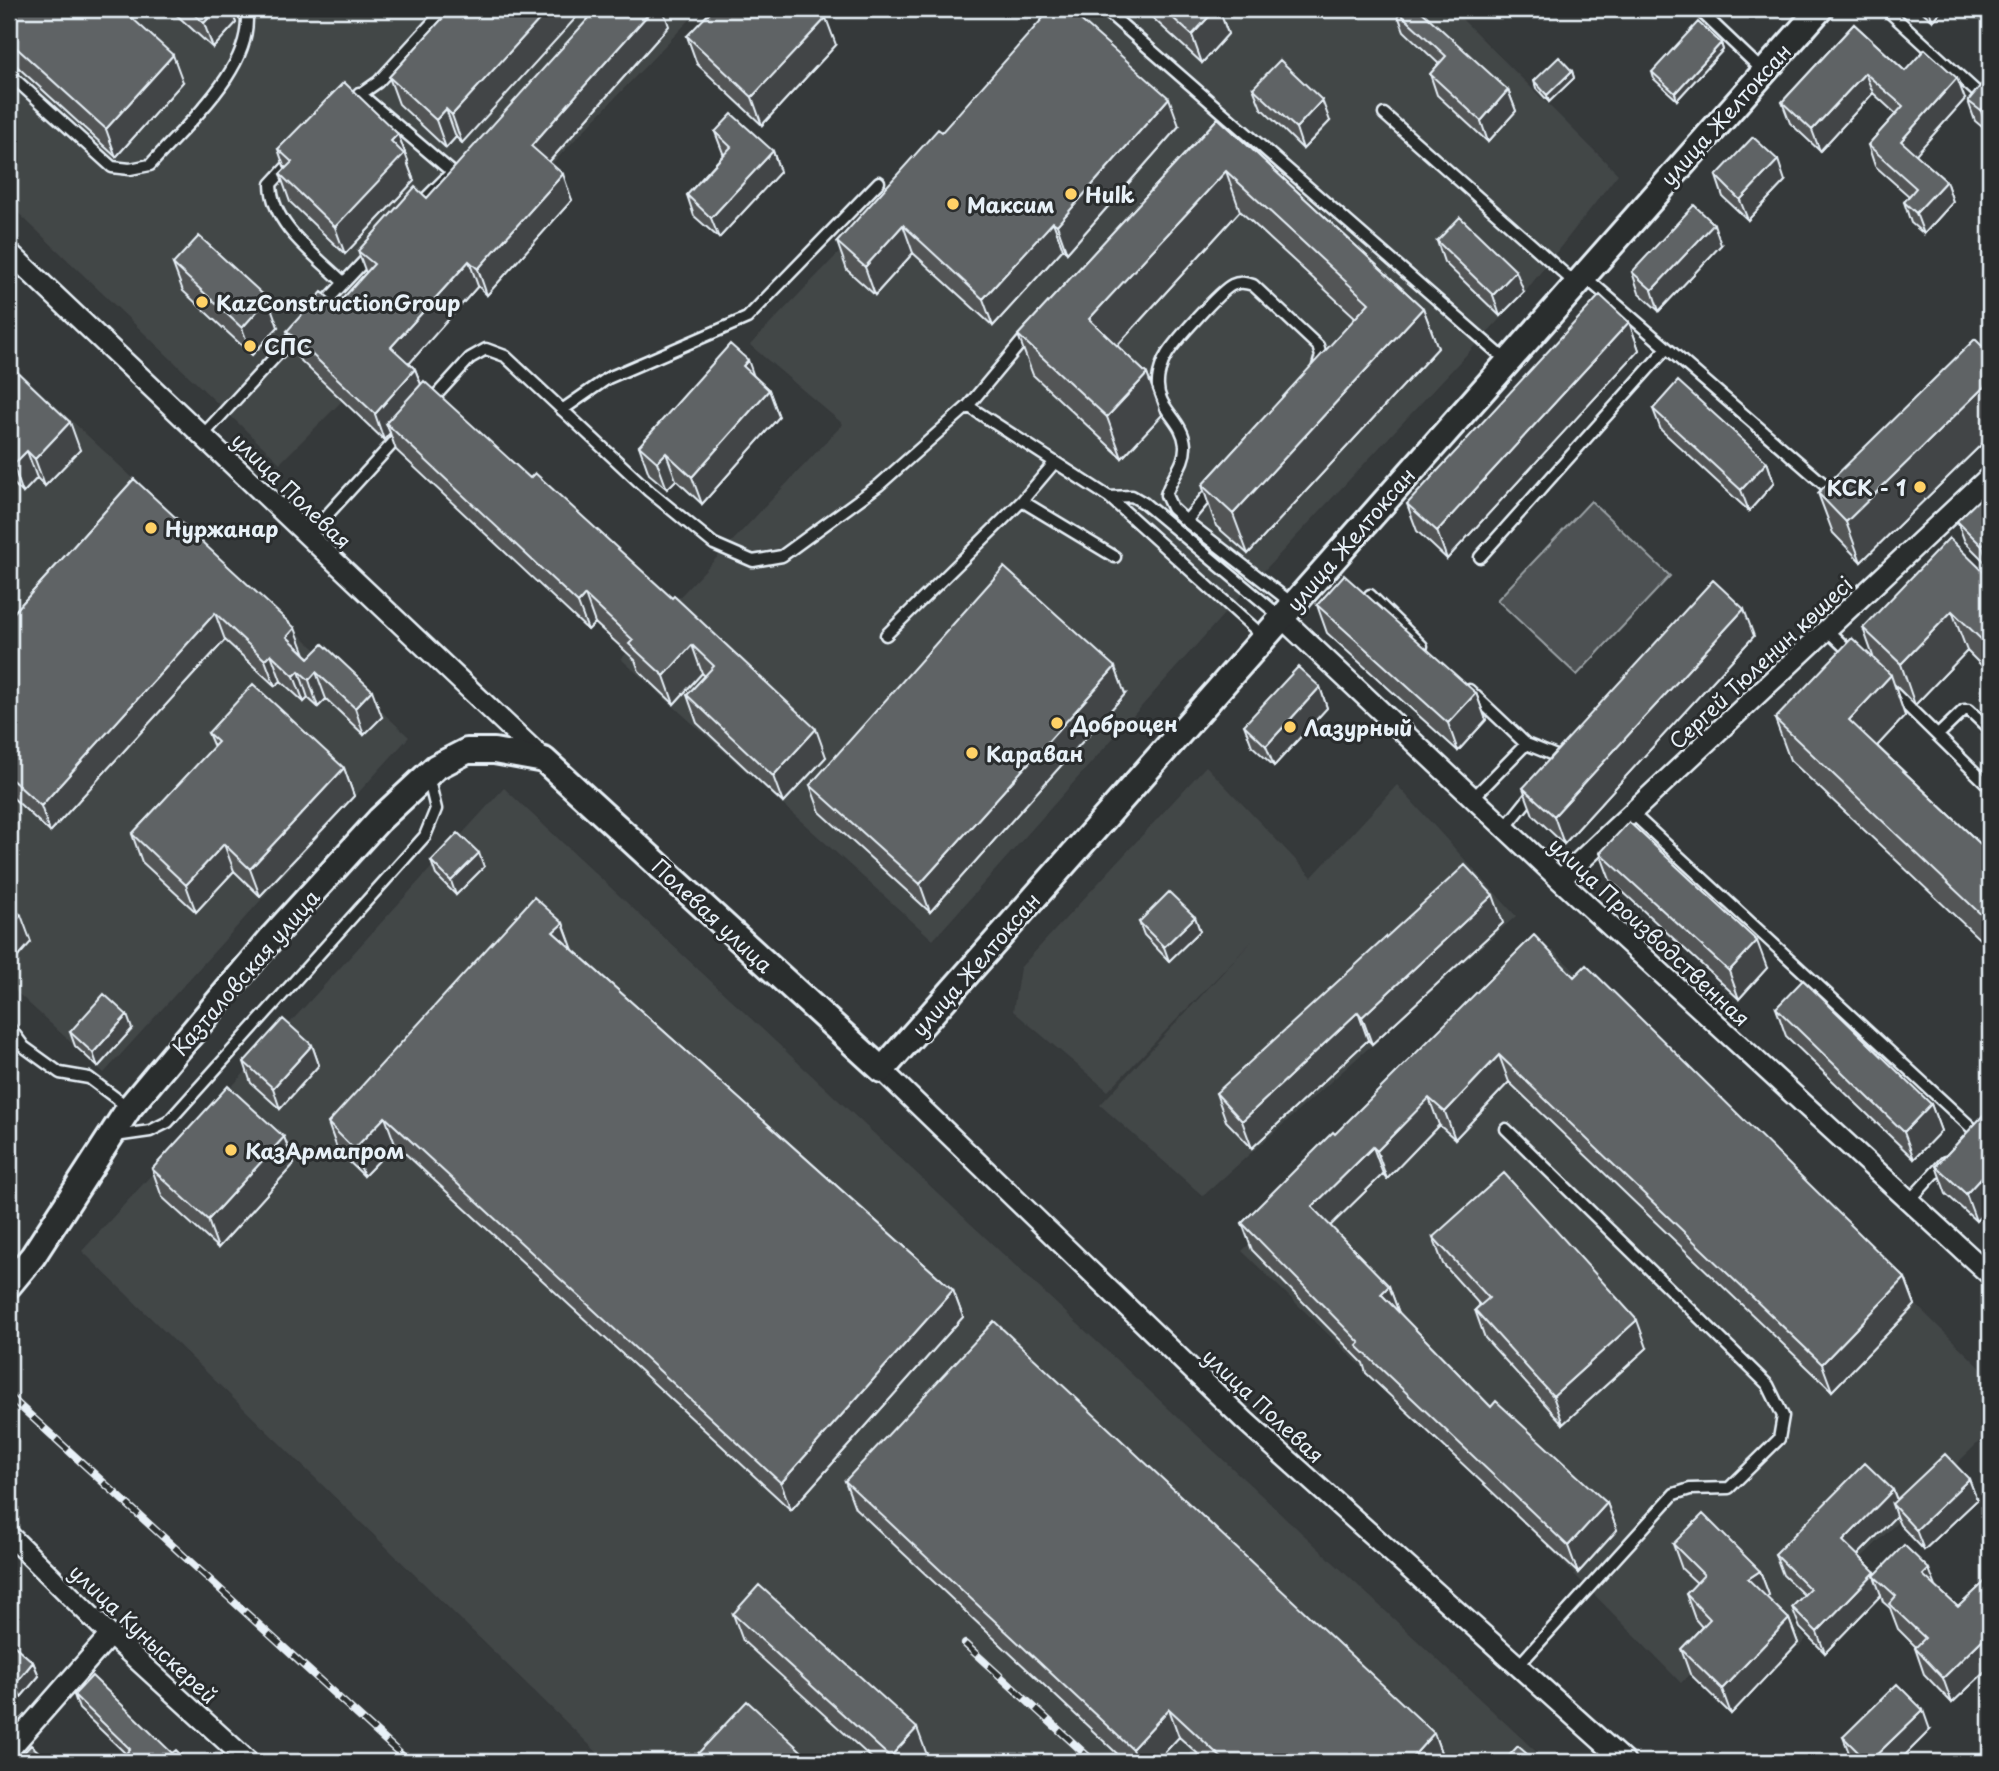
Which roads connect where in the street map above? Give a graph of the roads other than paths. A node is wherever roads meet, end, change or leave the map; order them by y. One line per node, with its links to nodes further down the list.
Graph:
1 (246, 9): 8 (lane)
2 (445, 9): 9 (lane)
3 (1104, 9): 26 (lane)
4 (1698, 9): 7 (lane)
5 (1820, 9): 7 (street, улица Желтоксан)
6 (1886, 9): 10 (lane)
7 (1763, 71): 20 (street, улица Желтоксан)
8 (9, 74)
9 (359, 93): 11 (lane); 15 (lane)
10 (1980, 95)
11 (340, 109)
12 (1384, 114): 20 (lane)
13 (305, 146): 21 (lane)
14 (462, 162): 15 (lane)
15 (452, 172): 17 (lane)
16 (879, 181): 30 (lane)
17 (414, 210)
18 (377, 248): 21 (lane)
19 (9, 252): 32 (street, улица Полевая)
20 (1579, 279): 25 (lane); 26 (street, улица Желтоксан)
21 (344, 283): 22 (lane)
22 (316, 313)
23 (306, 323): 32 (lane)
24 (1033, 329): 28 (lane)
25 (1667, 348): 37 (lane); 42 (lane)
26 (1507, 360): 44 (street, улица Желтоксан)
27 (1310, 376): 39 (lane)
28 (968, 406): 30 (lane); 33 (lane)
29 (425, 408): 30 (lane)
30 (562, 410)
31 (407, 428): 40 (lane)
32 (202, 436): 40 (street, улица Полевая)
33 (1055, 462): 36 (lane); 38 (lane)
34 (1990, 476): 45 (street, Сергей Тюленин көшесі)
35 (1217, 484): 39 (lane)
36 (1109, 497): 44 (lane); 47 (lane)
37 (1842, 500)
38 (1022, 501): 41 (lane); 46 (lane)
39 (1186, 521): 44 (lane)
40 (308, 536): 57 (street, улица Полевая)
41 (1115, 556)
42 (1479, 557)
43 (1370, 595): 48 (lane)
44 (1287, 611): 47 (street, улица Желтоксан); 62 (street, улица Производственная)
45 (1827, 630): 49 (lane); 63 (street, Сергей Тюленин көшесі)
46 (886, 635)
47 (1265, 637): 67 (street, улица Желтоксан)
48 (1428, 651)
49 (1862, 663)
50 (1457, 679): 54 (lane)
51 (1881, 681): 53 (lane)
52 (1990, 730): 53 (lane)
53 (1938, 735): 61 (lane)
54 (1525, 744): 56 (lane); 62 (lane)
55 (1570, 748): 56 (lane)
56 (1560, 758): 58 (lane)
57 (544, 760): 59 (street, Казталовская улица); 67 (street, Полевая улица)
58 (1553, 768)
59 (428, 774): 68 (street, Казталовская улица); 72 (lane)
60 (1545, 778): 64 (lane)
61 (1990, 787)
62 (1473, 798): 64 (street, улица Производственная)
63 (1632, 813): 65 (street, Сергей Тюленин көшесі); 71 (lane)
64 (1505, 828): 65 (street, улица Производственная)
65 (1560, 880): 75 (street, улица Производственная)
66 (9, 1027): 68 (lane)
67 (882, 1070): 80 (street, улица Полевая)
68 (129, 1108): 72 (street, Казталовская улица)
69 (1982, 1121): 71 (lane)
70 (1506, 1129): 80 (lane)
71 (1974, 1129): 73 (lane)
72 (111, 1137): 77 (street, Казталовская улица)
73 (1965, 1140)
74 (1956, 1150): 75 (lane)
75 (1909, 1201): 76 (street, улица Производственная)
76 (1988, 1267)
77 (9, 1285)
78 (9, 1535): 79 (street, улица Куныскерей)
79 (110, 1635): 81 (street); 82 (street, улица Куныскерей)
80 (1518, 1666): 83 (street, улица Полевая)
81 (9, 1750)
82 (249, 1762)
83 (1625, 1762)

